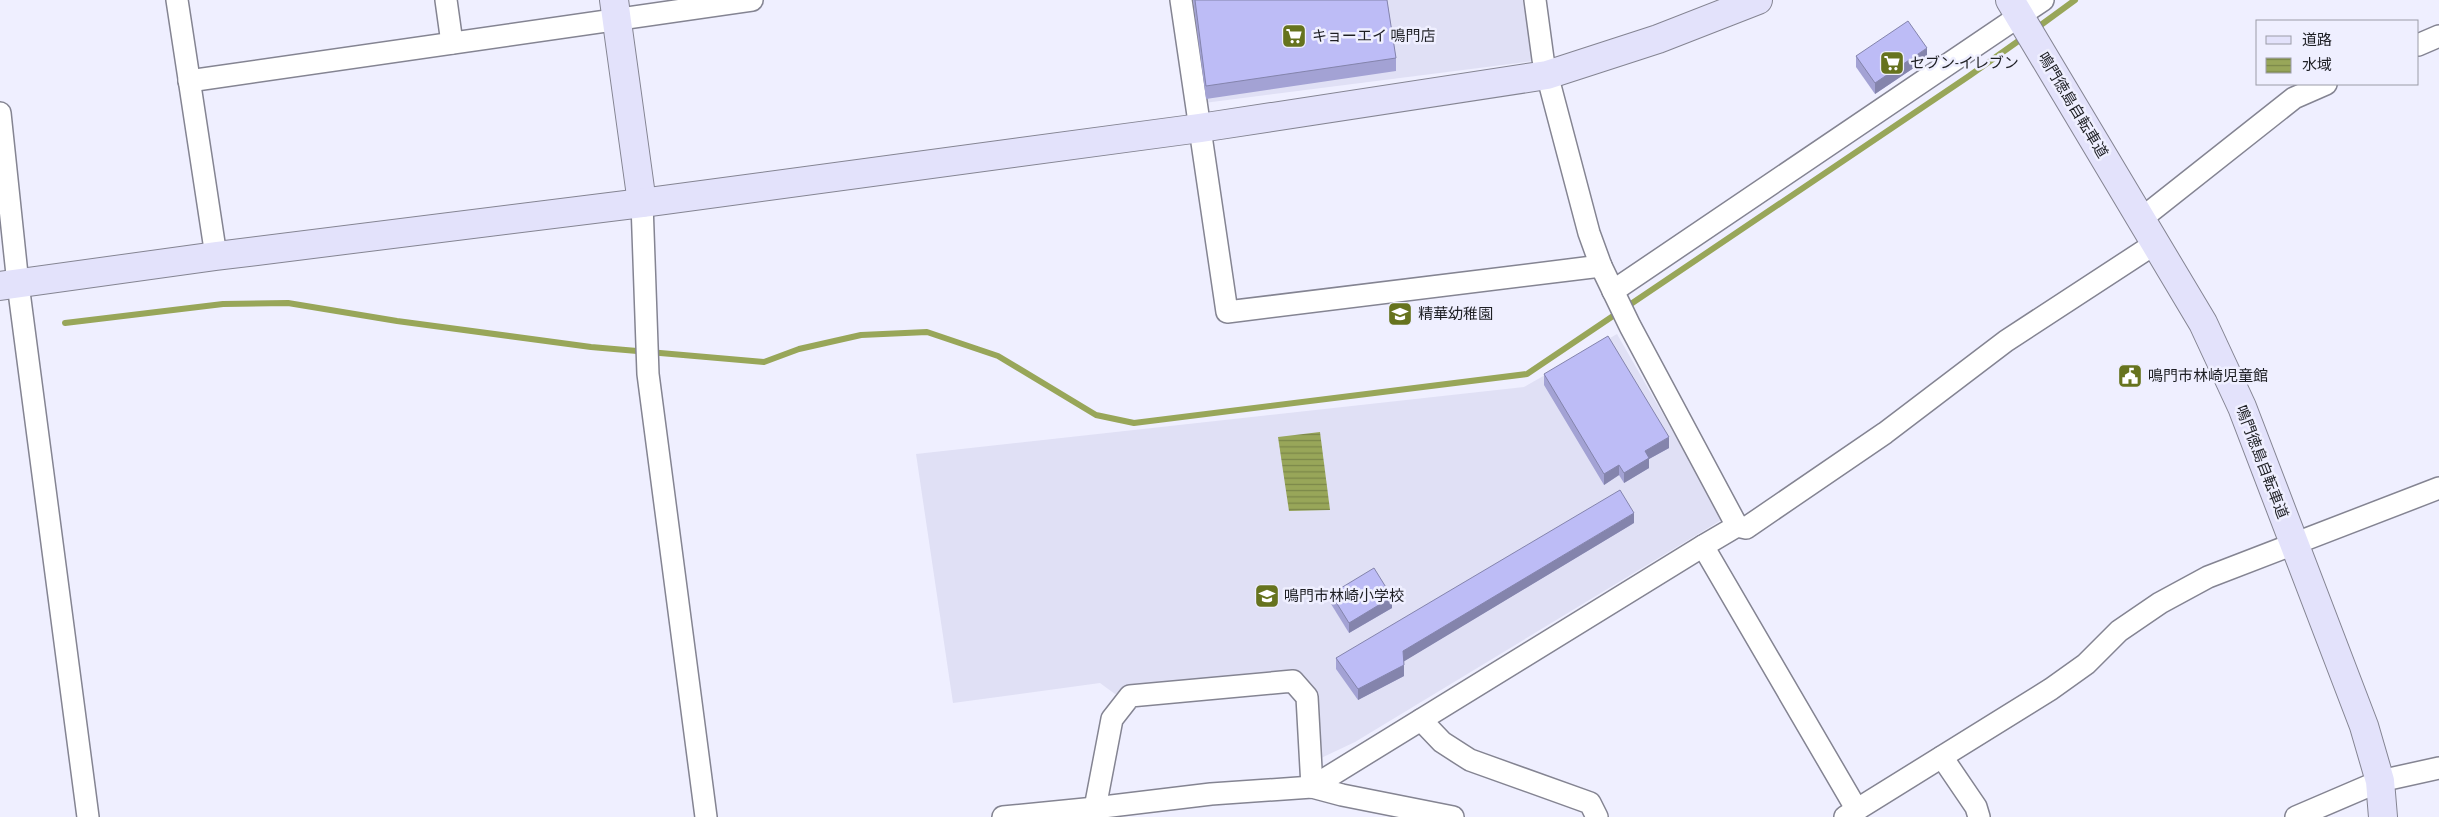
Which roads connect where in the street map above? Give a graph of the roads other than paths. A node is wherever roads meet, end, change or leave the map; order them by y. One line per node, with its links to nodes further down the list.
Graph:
1 (177, 0): 14 (street)
2 (446, 0): 11 (street)
3 (752, 0): 8 (street)
4 (1181, 0): 17 (street)
5 (1536, 0): 13 (street)
6 (1758, 0): 13 (street)
7 (2043, 0): 9 (street)
8 (615, 9): 11 (street); 18 (street)
9 (2022, 20): 19 (street, 鳴門徳島自転車道); 24 (street)
10 (2439, 36): 12 (street)
11 (452, 43): 14 (street)
12 (2419, 45)
13 (1548, 76): 17 (street); 22 (street)
14 (189, 81): 21 (street)
15 (2324, 85): 19 (street)
16 (0, 113): 23 (street)
17 (1200, 128): 18 (street); 22 (street)
18 (642, 204): 21 (street); 37 (street)
19 (2141, 219): 20 (street, 鳴門徳島自転車道)
20 (2156, 243): 26 (street); 27 (street, 鳴門徳島自転車道)
21 (216, 256): 23 (street)
22 (1602, 266): 24 (street)
23 (9, 285): 36 (street)
24 (1615, 295): 26 (street)
25 (2439, 488): 27 (street)
26 (1737, 526): 28 (street)
27 (2294, 544): 30 (street); 32 (street, 鳴門徳島自転車道)
28 (1703, 546): 29 (street); 35 (street)
29 (1421, 720): 33 (street); 40 (street)
30 (1942, 757): 35 (street); 41 (street)
31 (2439, 768): 32 (street)
32 (2380, 781): 42 (street); 43 (street, 鳴門徳島自転車道)
33 (1312, 786): 34 (street); 34 (street); 39 (street)
34 (1095, 808): 38 (street)
35 (1851, 813)
36 (88, 817)
37 (706, 817)
38 (1003, 817)
39 (1453, 817)
40 (1597, 817)
41 (1979, 817)
42 (2296, 817)
43 (2383, 817)

